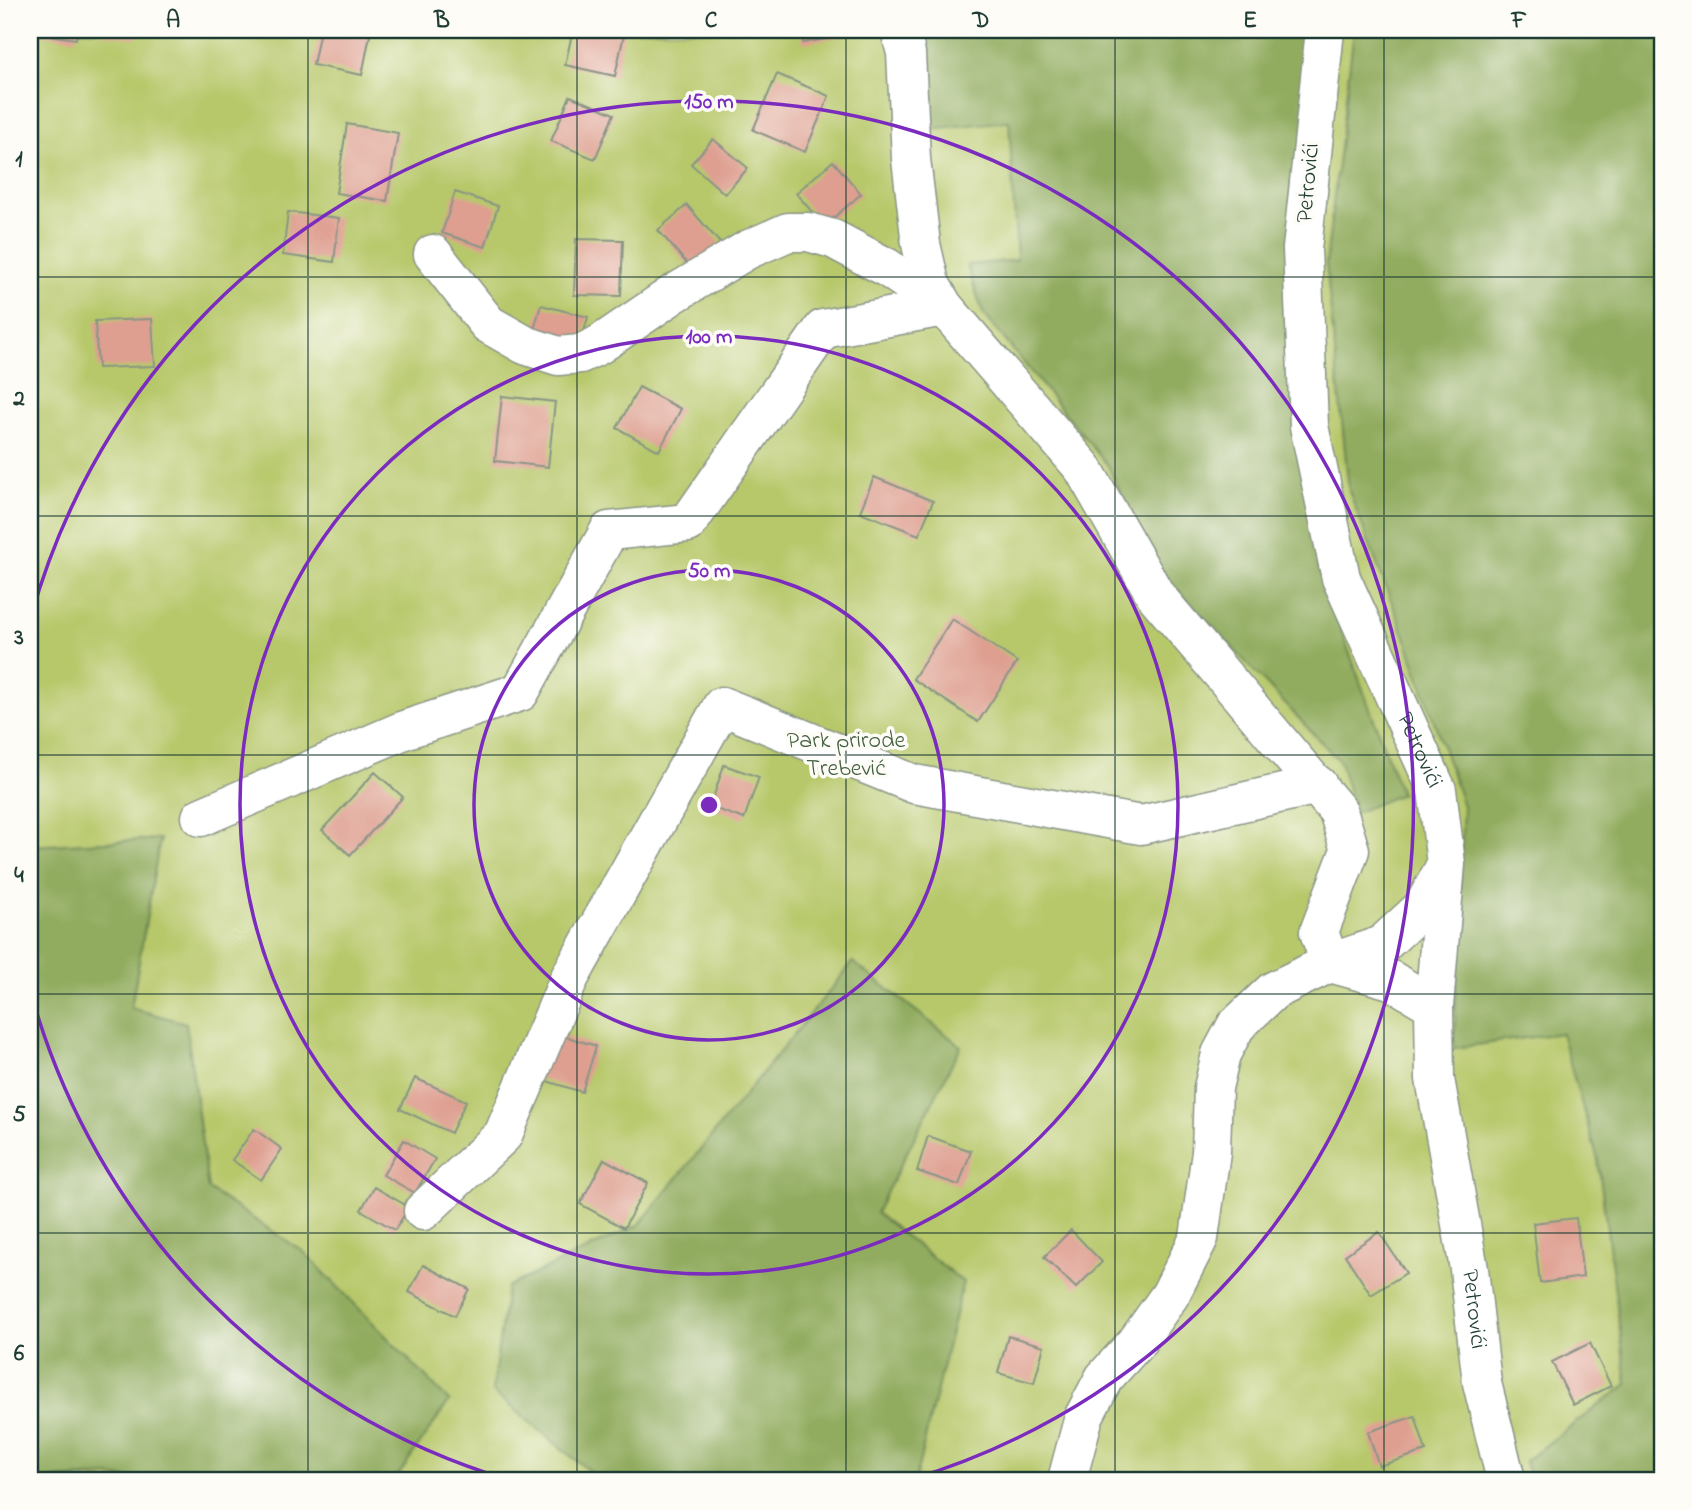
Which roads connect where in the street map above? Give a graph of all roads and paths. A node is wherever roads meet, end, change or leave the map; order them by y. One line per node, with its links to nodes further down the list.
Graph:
1 (900, 30): 4 (street)
2 (1325, 30): 7 (street, Petrovići)
3 (433, 254): 4 (street)
4 (944, 307): 5 (street); 6 (street)
5 (1318, 785): 8 (street); 10 (street)
6 (201, 817)
7 (1446, 864): 8 (street); 9 (street, Petrovići)
8 (1329, 963): 9 (street); 11 (street)
9 (1434, 1006): 12 (street, Petrovići)
10 (423, 1212)
11 (1067, 1480)
12 (1506, 1480)

